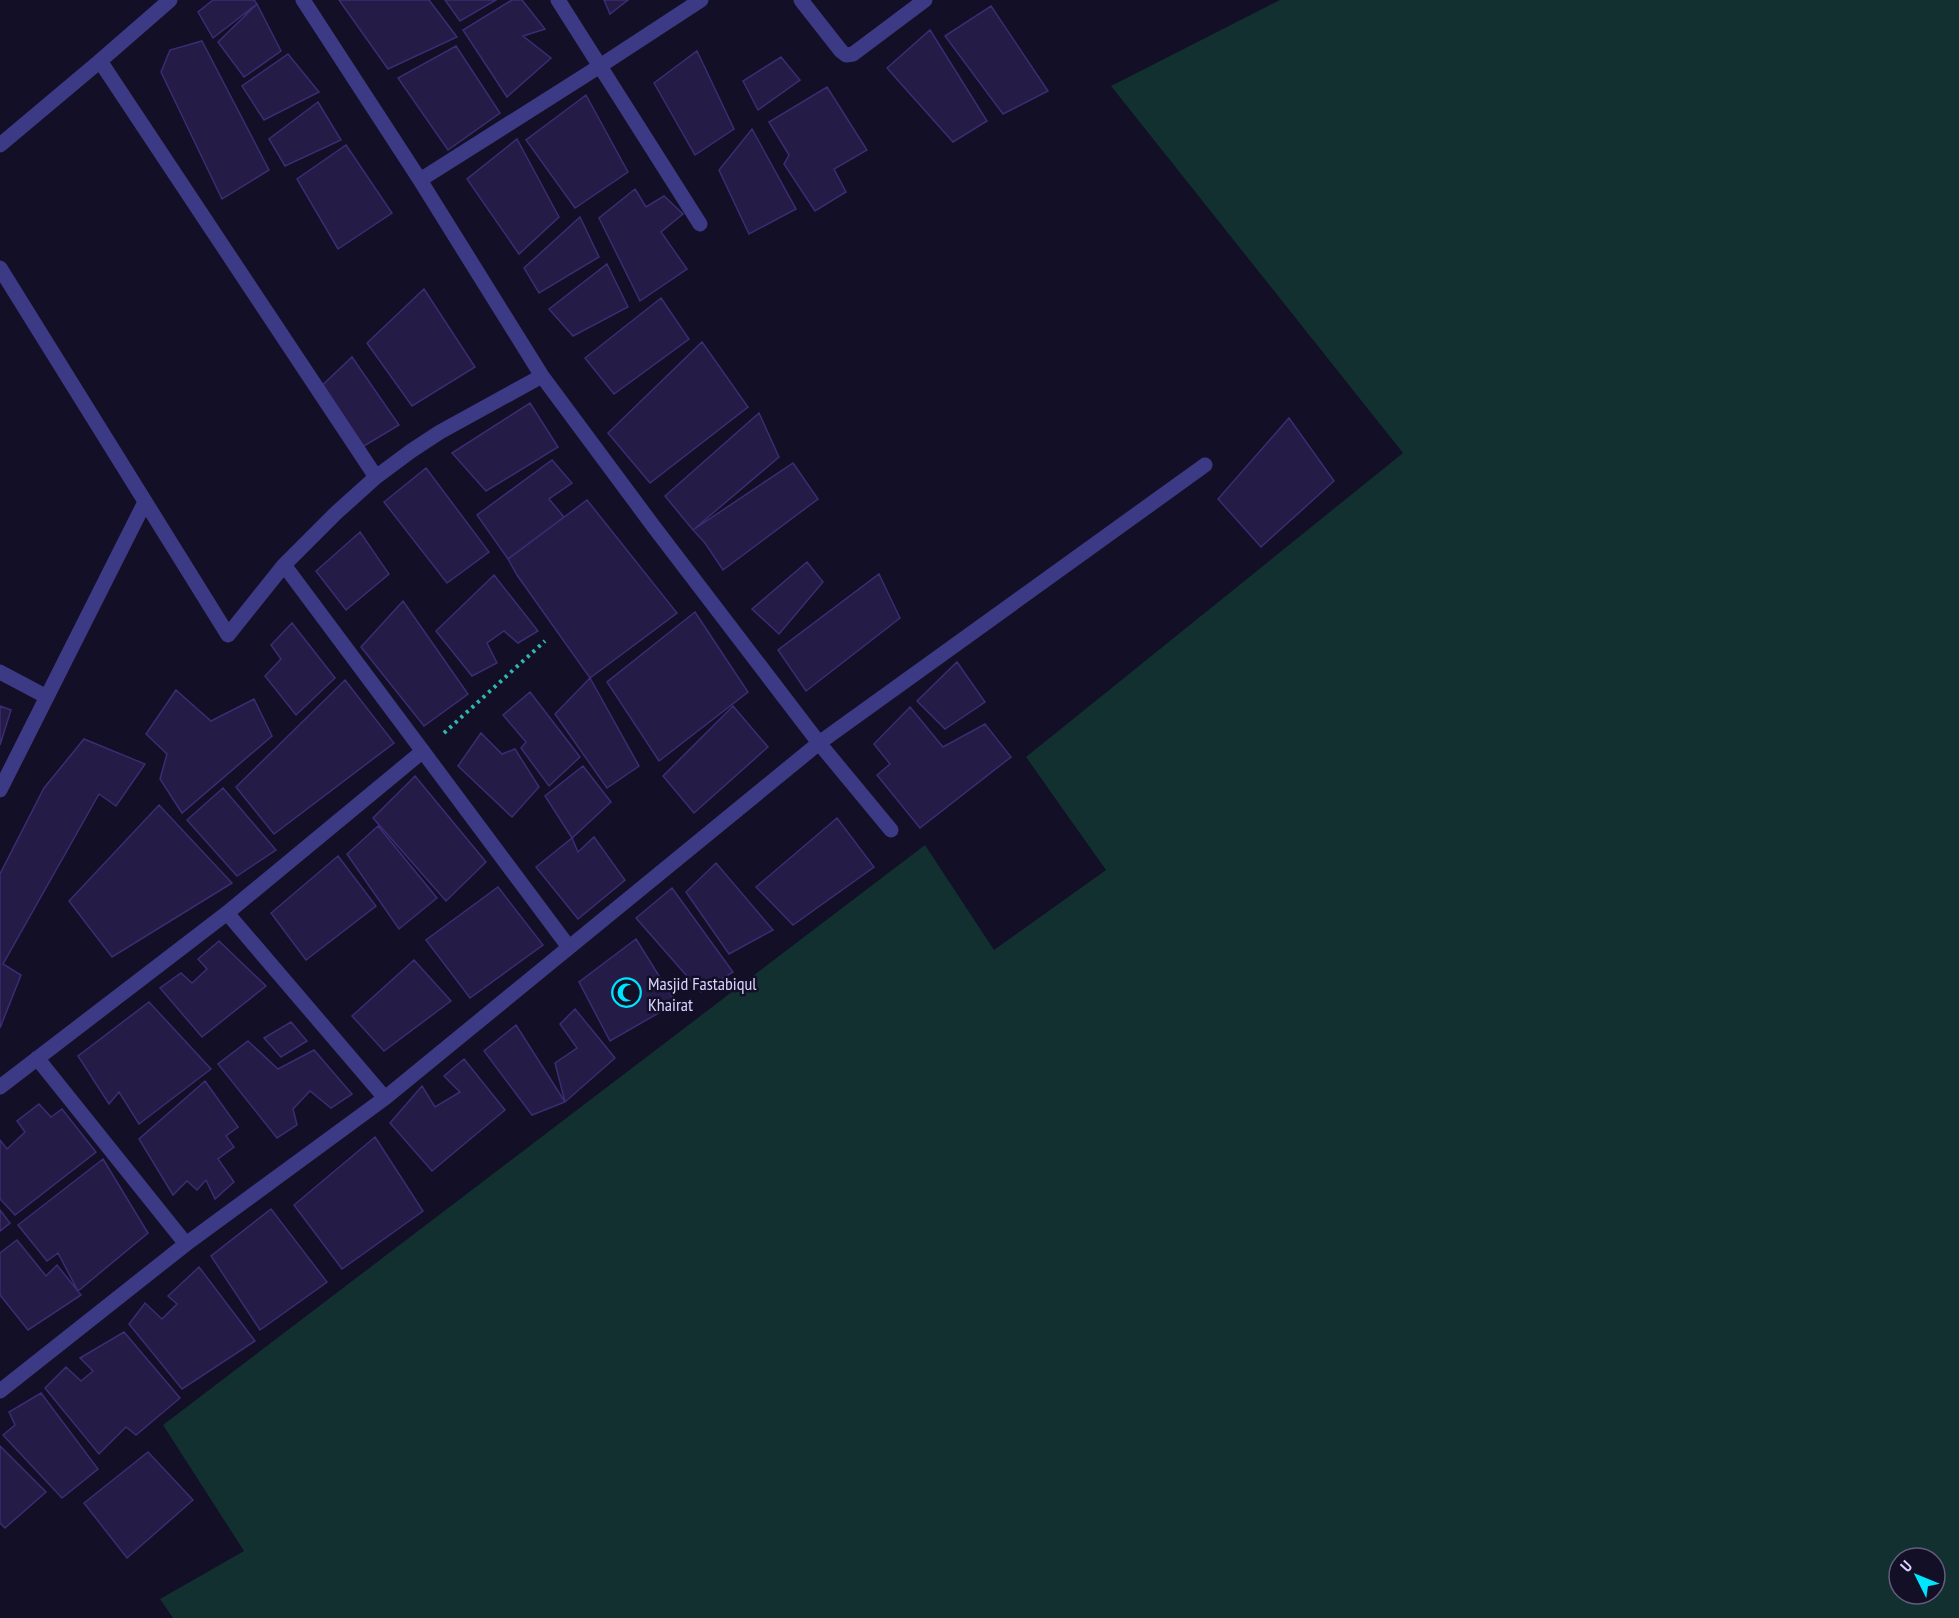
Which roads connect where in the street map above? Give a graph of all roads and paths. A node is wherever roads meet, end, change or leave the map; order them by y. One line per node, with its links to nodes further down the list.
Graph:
1 (170, 0): 7 (street)
2 (303, 0): 10 (street)
3 (558, 0): 8 (street)
4 (701, 0): 8 (street)
5 (801, 0): 6 (street)
6 (925, 0)
7 (100, 61): 9 (street); 15 (street)
8 (600, 66): 10 (street); 11 (street)
9 (0, 145)
10 (420, 180): 13 (street)
11 (700, 224)
12 (0, 268): 16 (street)
13 (542, 376): 15 (street); 21 (street)
14 (1204, 465): 21 (street)
15 (376, 477): 17 (street)
16 (145, 502): 17 (street); 20 (street)
17 (284, 565): 22 (street)
18 (545, 640): 22 (path)
19 (0, 672): 20 (street)
20 (47, 697): 23 (street)
21 (819, 743): 24 (street); 26 (street)
22 (423, 751): 25 (street); 26 (street)
23 (0, 790)
24 (891, 830)
25 (227, 913): 27 (street); 29 (street)
26 (568, 946): 29 (street)
27 (37, 1058): 28 (street); 30 (street)
28 (3, 1080)
29 (384, 1098): 30 (street)
30 (186, 1244): 31 (street)
31 (0, 1391)

